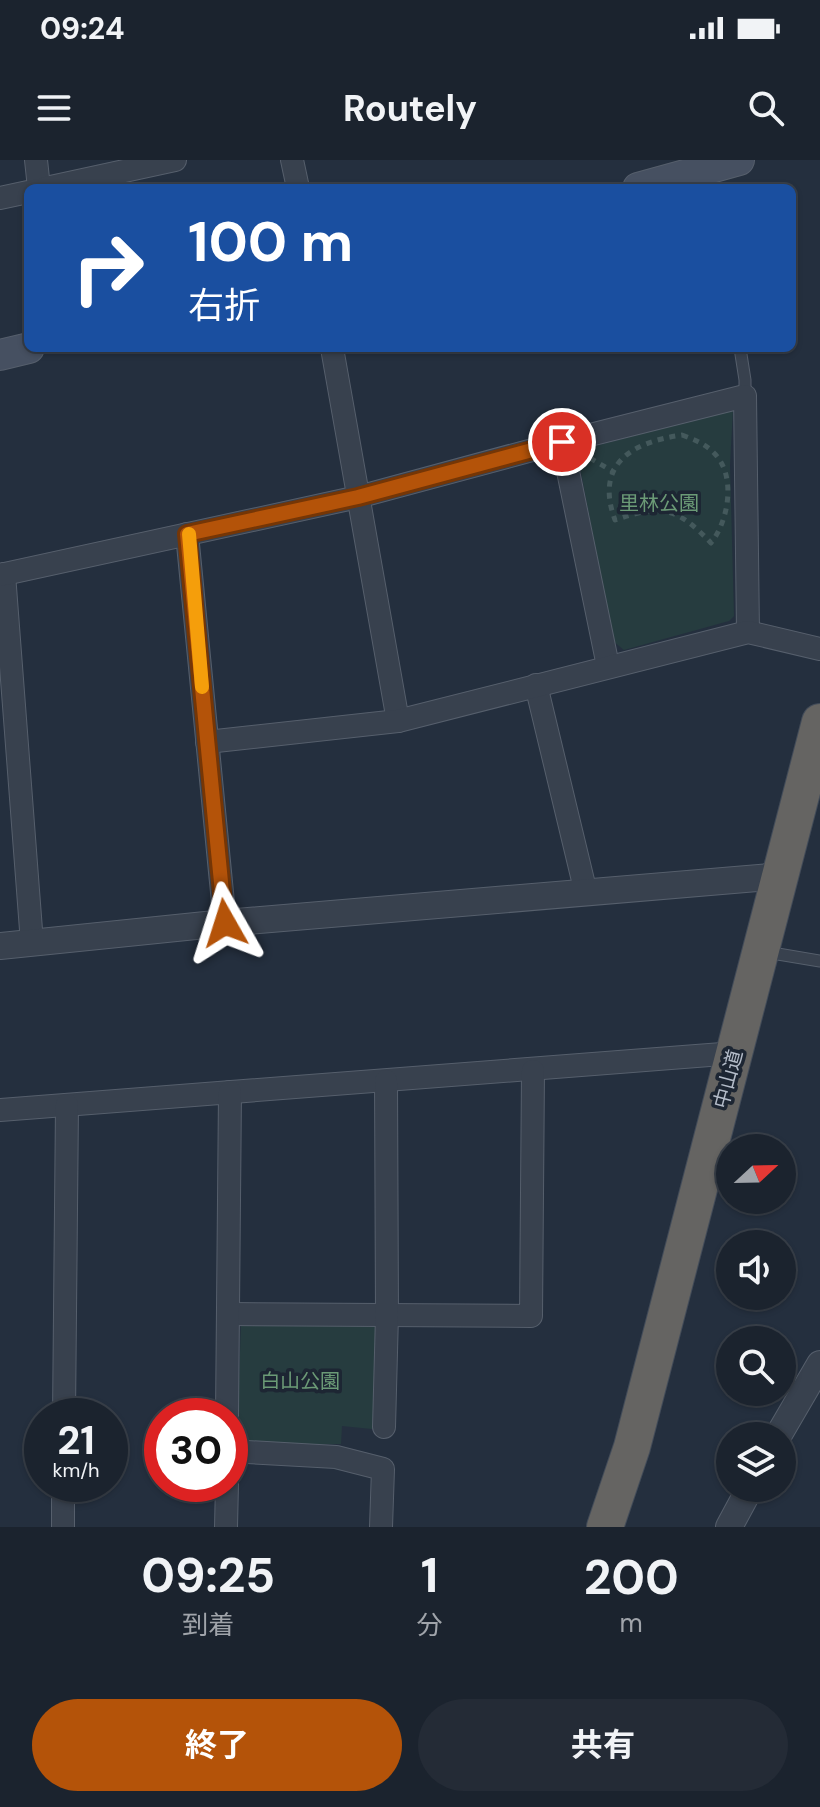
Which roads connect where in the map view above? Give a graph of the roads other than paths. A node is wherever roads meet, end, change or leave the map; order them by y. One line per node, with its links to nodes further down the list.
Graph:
1 (36, 160): 5 (street)
2 (292, 160): 7 (street)
3 (739, 160): 8 (main road)
4 (164, 161): 6 (street)
5 (39, 184)
6 (63, 184)
7 (297, 184)
8 (659, 184)
9 (24, 193): 10 (street)
10 (0, 198)
11 (24, 349): 14 (main road)
12 (333, 352): 17 (street)
13 (741, 352): 15 (lane)
14 (0, 355)
15 (745, 396): 16 (street); 20 (street)
16 (562, 442): 17 (street); 22 (street)
17 (358, 497): 18 (street); 24 (street)
18 (187, 534): 19 (street); 26 (street)
19 (2, 574): 30 (street)
20 (748, 632): 21 (street); 22 (street)
21 (820, 649)
22 (608, 666): 23 (street)
23 (536, 685): 24 (street); 28 (street)
24 (398, 721): 26 (street)
25 (820, 722): 27 (highway, 中山道)
26 (207, 742): 29 (street)
27 (781, 876): 28 (street); 32 (highway, 中山道)
28 (586, 893): 29 (street)
29 (225, 923): 30 (street)
30 (32, 943): 31 (street)
31 (0, 946)
32 (762, 951): 33 (lane); 34 (highway, 中山道)
33 (820, 961)
34 (735, 1053): 35 (street); 54 (highway, 中山道)
35 (533, 1071): 36 (street); 41 (street)
36 (386, 1081): 37 (street); 41 (street)
37 (230, 1092): 38 (street); 40 (street)
38 (67, 1105): 39 (street); 43 (street)
39 (0, 1110)
40 (228, 1314): 41 (street); 44 (street)
41 (387, 1315): 46 (street)
42 (820, 1364): 45 (street)
43 (64, 1398)
44 (227, 1398)
45 (786, 1422)
46 (384, 1427)
47 (248, 1452): 53 (street)
48 (63, 1502): 51 (street)
49 (227, 1502): 52 (street)
50 (742, 1502): 55 (street)
51 (63, 1527)
52 (226, 1527)
53 (381, 1527)
54 (605, 1527)
55 (729, 1527)

